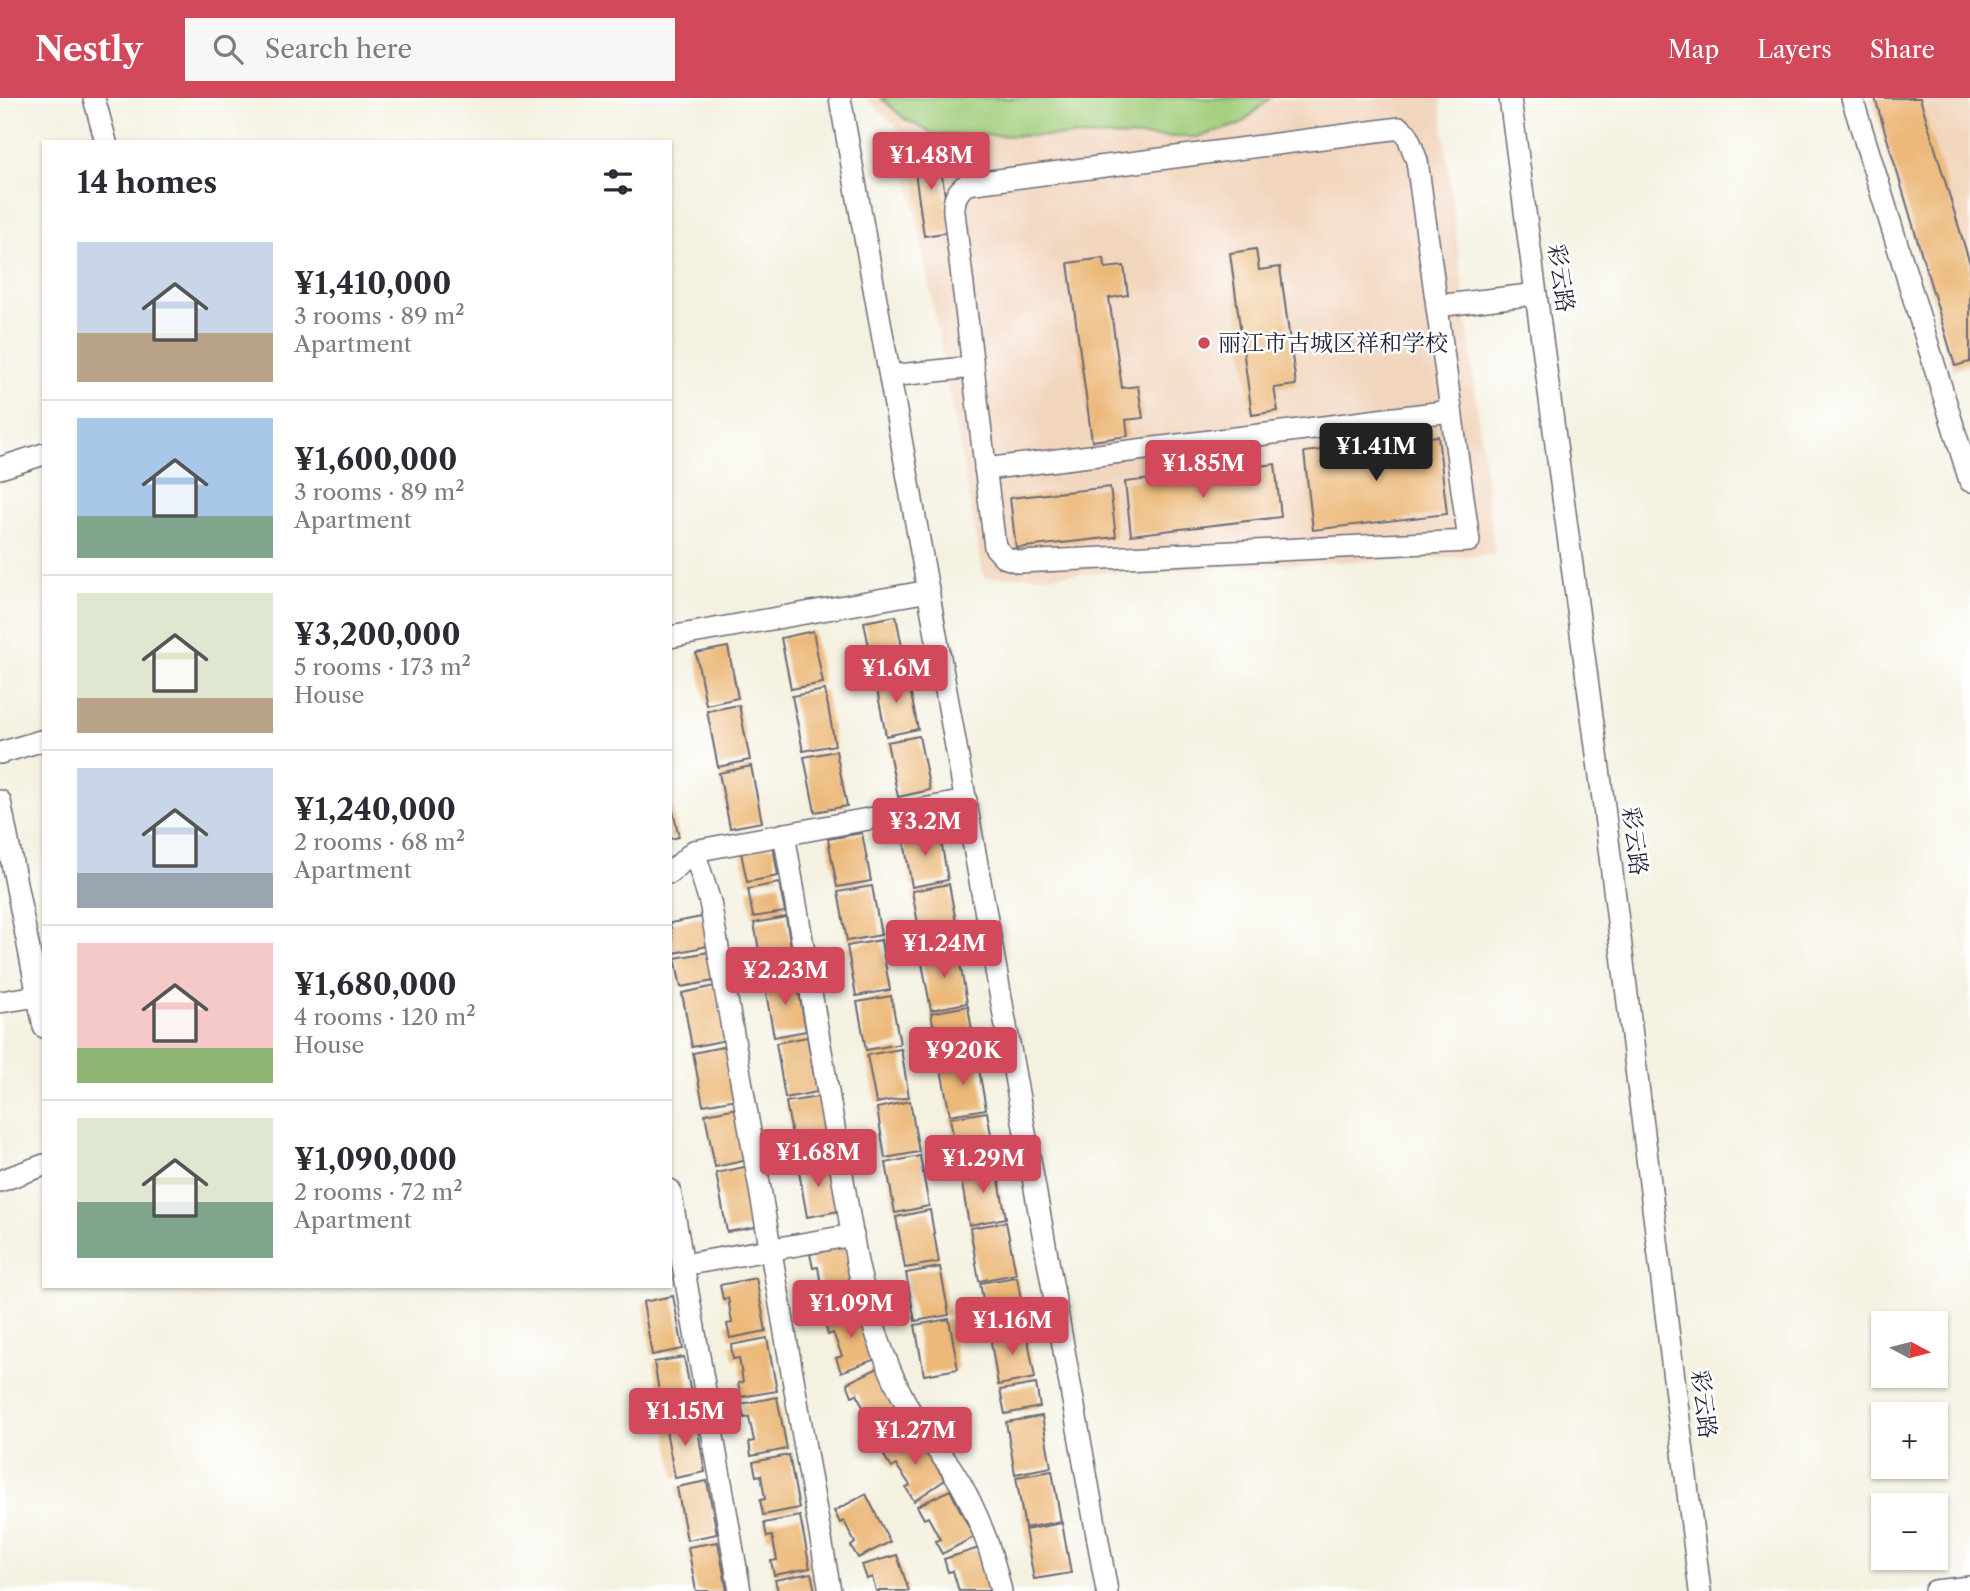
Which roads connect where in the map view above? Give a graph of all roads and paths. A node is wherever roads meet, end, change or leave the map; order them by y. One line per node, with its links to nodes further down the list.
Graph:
1 (94, 98): 5 (street)
2 (840, 98): 9 (street)
3 (1510, 98): 6 (street, 彩云路)
4 (1852, 98): 14 (street)
5 (105, 140)
6 (1536, 294): 7 (street); 37 (street, 彩云路)
7 (1437, 306): 8 (street); 10 (street)
8 (973, 367): 9 (street); 13 (street)
9 (890, 376): 15 (street)
10 (1451, 411): 13 (street); 13 (street)
11 (42, 455): 12 (street)
12 (0, 468)
13 (985, 469)
14 (1970, 481)
15 (929, 590): 16 (street); 20 (street)
16 (672, 637)
17 (42, 741): 18 (street)
18 (0, 753)
19 (0, 801): 24 (street)
20 (966, 801): 21 (street); 36 (street)
21 (784, 834): 22 (street); 29 (street)
22 (694, 851): 23 (street); 30 (street)
23 (672, 871)
24 (41, 996): 25 (street)
25 (0, 1002)
26 (42, 1167): 27 (street)
27 (0, 1181)
28 (672, 1201): 31 (street)
29 (853, 1235): 30 (street); 35 (street)
30 (771, 1249): 31 (street); 34 (street)
31 (683, 1265): 33 (street)
32 (1970, 1587): 38 (street)
33 (740, 1591)
34 (830, 1591)
35 (1001, 1591)
36 (1107, 1591)
37 (1700, 1591)
38 (1936, 1591)

